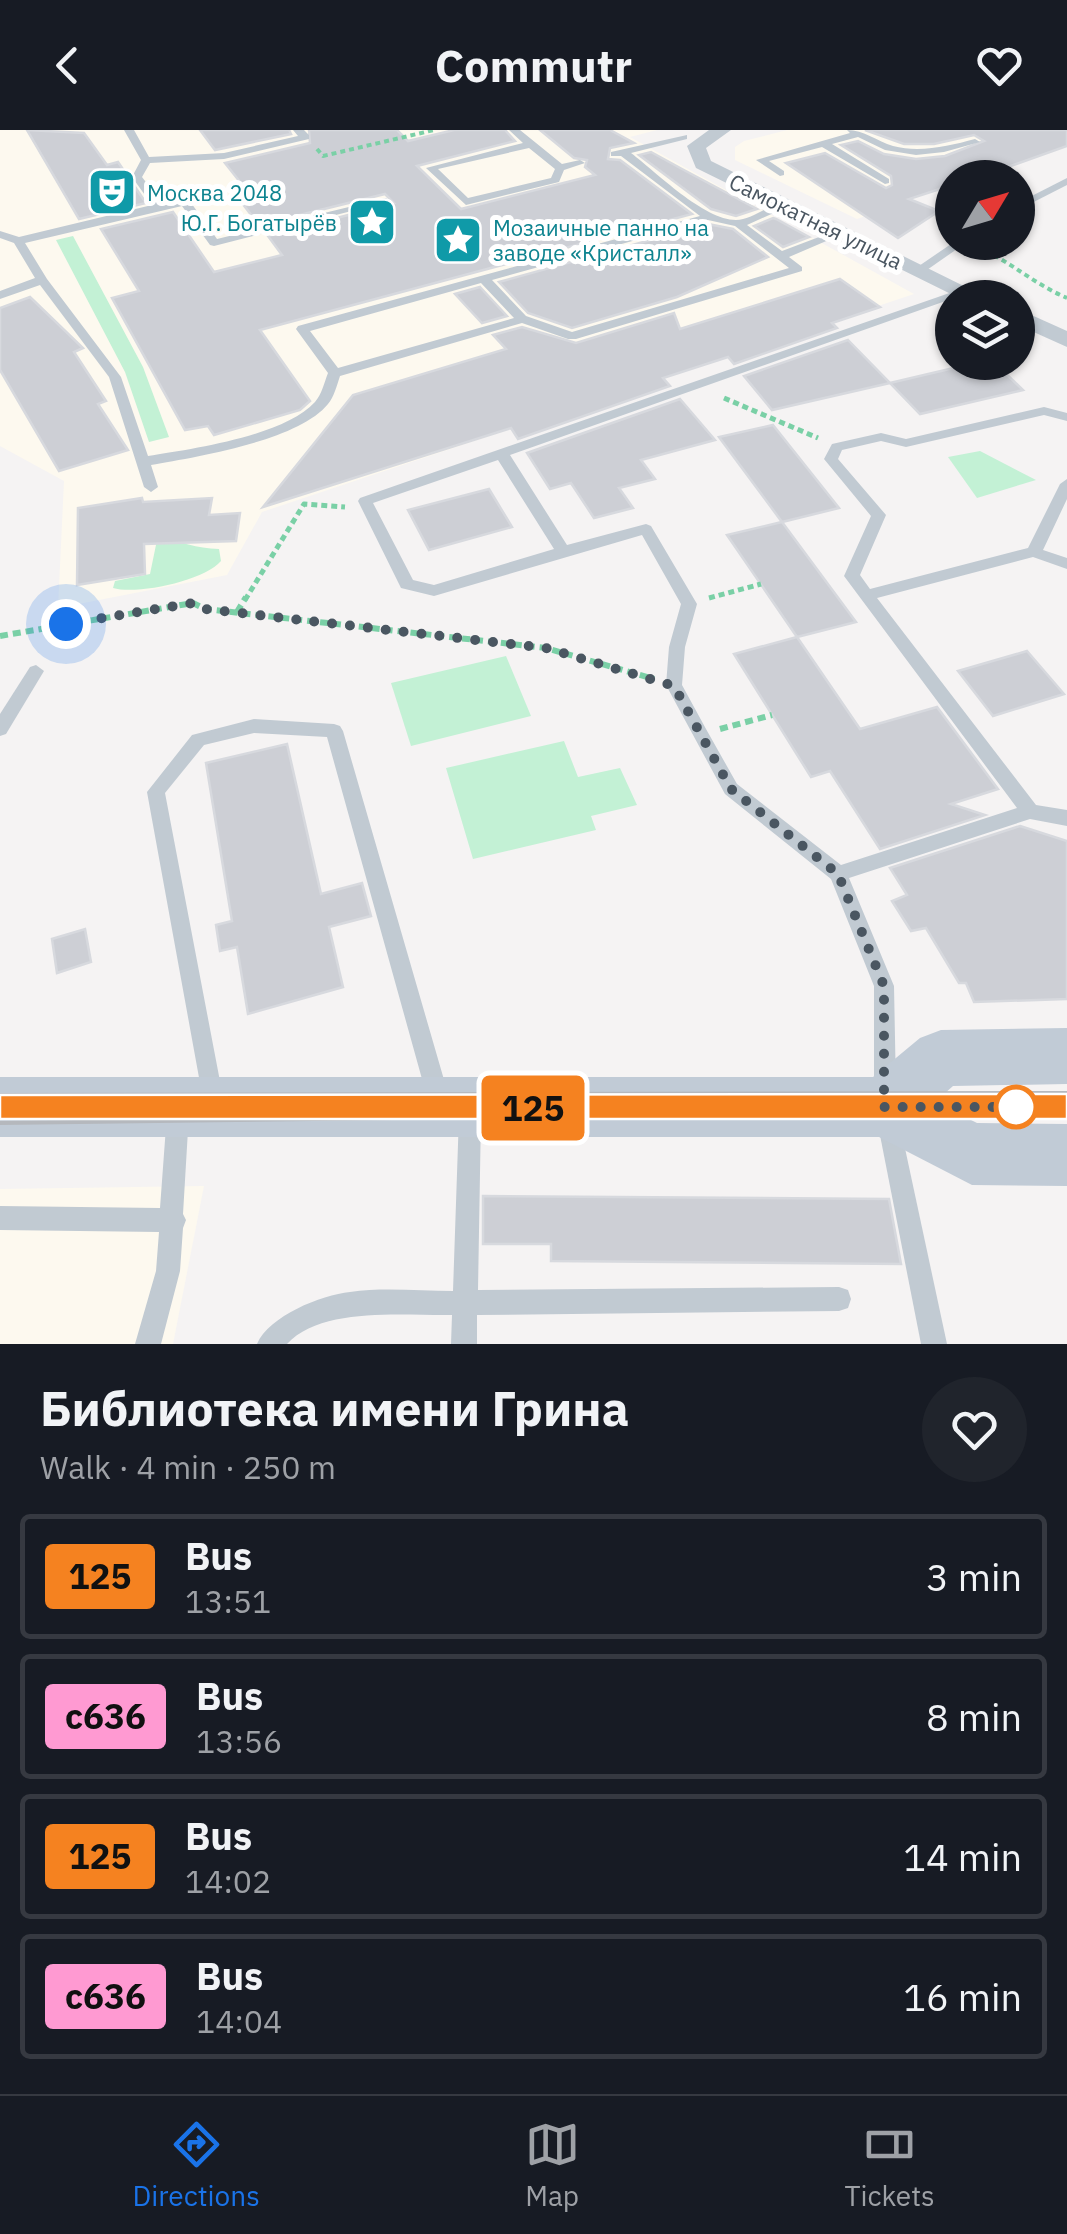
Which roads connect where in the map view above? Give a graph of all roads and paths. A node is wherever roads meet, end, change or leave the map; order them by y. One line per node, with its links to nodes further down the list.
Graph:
1 (129, 130): 12 (lane)
2 (434, 130): 5 (path)
3 (514, 130): 10 (lane)
4 (722, 130): 8 (street)
5 (414, 132): 7 (path)
6 (856, 132): 9 (lane); 11 (lane)
7 (302, 134): 12 (lane)
8 (684, 138): 20 (street, Самокатная улица); 22 (lane)
9 (974, 142)
10 (531, 144): 14 (lane); 14 (lane)
11 (825, 144): 15 (lane); 16 (lane)
12 (146, 160): 21 (lane)
13 (580, 162): 14 (lane)
14 (560, 168)
15 (780, 173)
16 (885, 181)
17 (1067, 181): 18 (lane)
18 (1035, 198)
19 (386, 201): 21 (lane)
20 (783, 206): 23 (lane); 24 (street, Самокатная улица)
21 (159, 208): 26 (lane)
22 (708, 217): 23 (lane); 31 (lane)
23 (739, 224): 27 (lane)
24 (839, 232): 27 (lane); 30 (street, Самокатная улица)
25 (0, 234): 26 (lane)
26 (18, 241): 32 (lane)
27 (780, 256): 37 (lane)
28 (936, 260): 30 (lane)
29 (1007, 260): 35 (path)
30 (920, 270): 33 (street, Самокатная улица)
31 (484, 279): 37 (lane); 40 (lane)
32 (42, 280): 34 (lane); 45 (lane)
33 (940, 280)
34 (0, 294)
35 (1067, 298)
36 (935, 307): 41 (lane)
37 (522, 319): 40 (lane)
38 (1035, 324): 39 (street)
39 (1067, 340)
40 (335, 373): 45 (lane)
41 (696, 385): 43 (path); 44 (lane)
42 (1067, 417): 43 (lane)
43 (838, 447): 53 (lane)
44 (501, 453): 48 (lane); 49 (lane)
45 (146, 460): 47 (lane)
46 (1067, 484): 50 (lane)
47 (151, 488)
48 (365, 501): 49 (lane); 55 (path)
49 (563, 551): 54 (lane)
50 (1034, 552): 51 (lane); 53 (lane)
51 (1067, 564)
52 (761, 584): 54 (path)
53 (866, 596): 62 (lane)
54 (689, 604): 58 (lane)
55 (237, 612): 56 (path); 58 (path)
56 (0, 636)
57 (36, 671): 60 (lane)
58 (674, 686): 61 (lane)
59 (772, 715): 61 (path)
60 (0, 729)
61 (700, 734): 64 (lane)
62 (1030, 811): 63 (lane); 64 (lane)
63 (1067, 818)
64 (838, 874): 68 (lane)
65 (1067, 1056): 68 (street)
66 (1067, 1106): 68 (lane)
67 (196, 1107): 69 (street); 69 (lane); 70 (street); 73 (lane)
68 (884, 1107): 69 (street); 71 (street); 79 (lane)
69 (456, 1108): 75 (lane)
70 (1, 1109)
71 (1067, 1154)
72 (0, 1218): 73 (lane)
73 (174, 1220): 76 (lane)
74 (839, 1299): 75 (lane)
75 (465, 1301): 77 (lane); 78 (lane)
76 (148, 1344)
77 (270, 1344)
78 (464, 1344)
79 (934, 1344)

